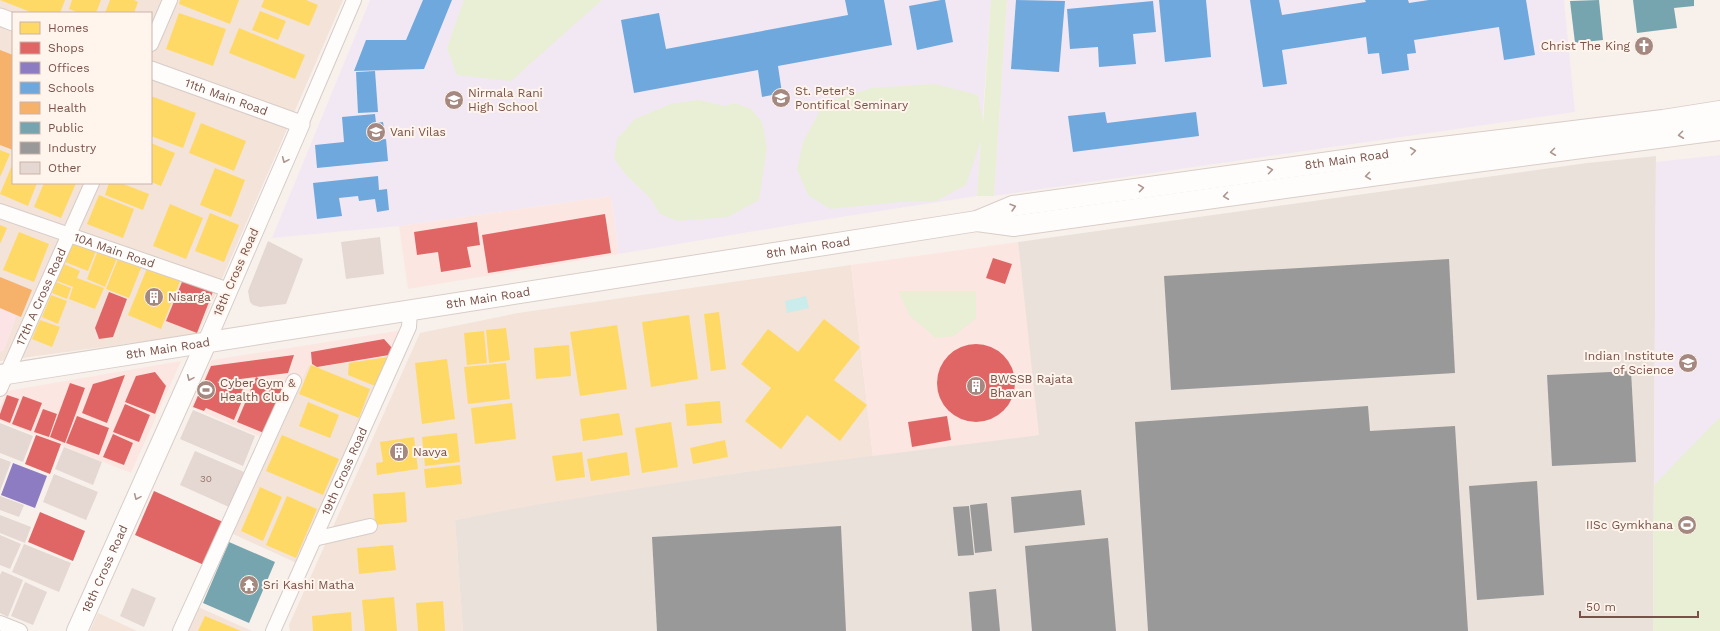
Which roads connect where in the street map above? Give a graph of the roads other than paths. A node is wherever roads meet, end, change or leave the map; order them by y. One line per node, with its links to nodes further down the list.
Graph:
1 (170, 0): 5 (street)
2 (354, 0): 8 (street, 18th Cross Road)
3 (0, 17): 4 (street)
4 (12, 22)
5 (152, 42)
6 (152, 70): 8 (street, 11th Main Road)
7 (1720, 111): 12 (main road, 8th Main Road, one-way to 7)
8 (301, 124): 14 (street, 18th Cross Road, one-way to 14)
9 (1720, 130): 12 (main road, 8th Main Road, one-way to 12)
10 (92, 184): 13 (street, 17th A Cross Road)
11 (0, 211): 13 (street, 10A Main Road)
12 (977, 221): 15 (main road, 8th Main Road)
13 (69, 235): 14 (street, 10A Main Road); 17 (street, 17th A Cross Road)
14 (229, 290): 16 (street, 18th Cross Road)
15 (410, 311): 16 (main road, 8th Main Road); 20 (street, 19th Cross Road)
16 (206, 343): 17 (main road, 8th Main Road); 23 (main road, 18th Cross Road, one-way to 23)
17 (2, 380)
18 (294, 381): 24 (street)
19 (370, 526): 20 (street)
20 (314, 539): 25 (street, 19th Cross Road)
21 (0, 623): 22 (street)
22 (20, 631)
23 (77, 631)
24 (180, 631)
25 (273, 631)

